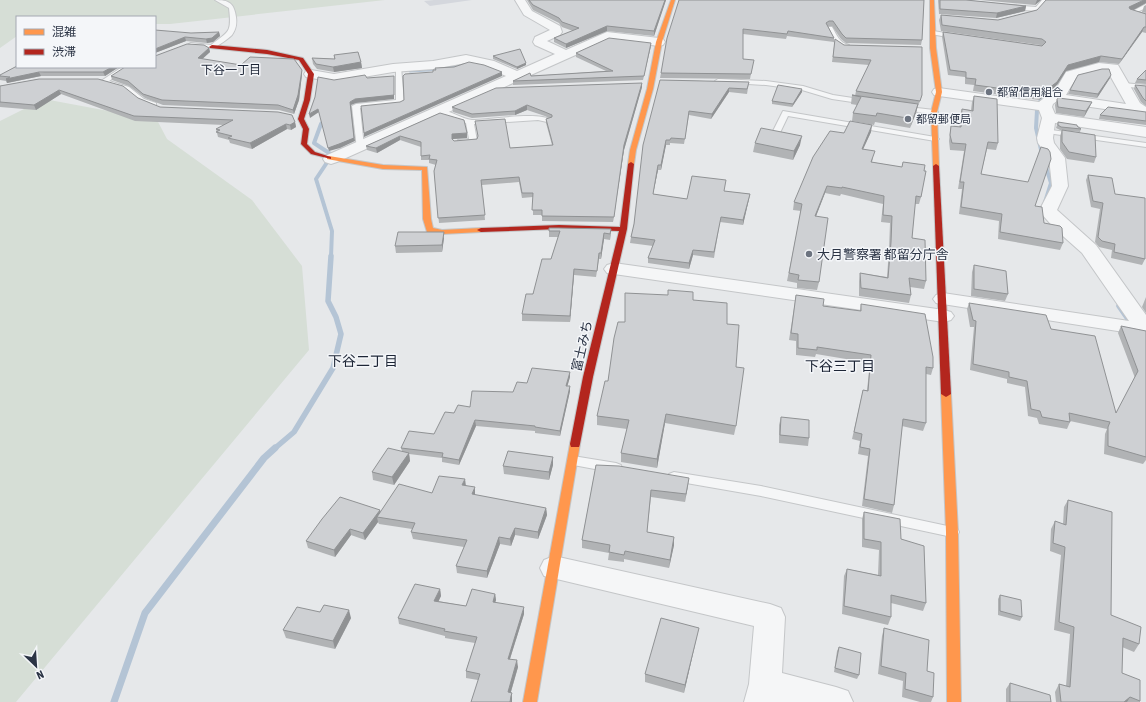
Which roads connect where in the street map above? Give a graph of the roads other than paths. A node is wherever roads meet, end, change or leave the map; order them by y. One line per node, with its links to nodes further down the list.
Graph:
1 (218, 0): 17 (lane)
2 (520, 0): 19 (street)
3 (673, 0): 15 (main road, 富士みち)
4 (932, 0): 13 (main road)
5 (1044, 0): 9 (lane)
6 (1146, 2): 8 (lane)
7 (1008, 6): 9 (lane)
8 (1146, 6): 11 (lane)
9 (1037, 10): 10 (lane)
10 (1024, 15)
11 (1146, 16)
12 (830, 28): 18 (lane)
13 (933, 34): 14 (lane); 27 (main road)
14 (964, 38)
15 (659, 42): 19 (street); 44 (main road, 富士みち)
16 (187, 44): 17 (lane)
17 (212, 46): 22 (main road)
18 (851, 47)
19 (567, 55): 24 (street)
20 (398, 67): 22 (street); 24 (street); 42 (lane)
21 (124, 68): 30 (lane)
22 (311, 74): 43 (main road)
23 (710, 81): 28 (lane)
24 (514, 82): 32 (street)
25 (1123, 85): 26 (lane); 31 (street); 34 (street)
26 (1146, 87)
27 (939, 92): 33 (main road); 34 (street)
28 (876, 104)
29 (898, 107): 33 (lane)
30 (162, 108)
31 (1143, 111): 34 (street)
32 (439, 112): 36 (lane); 42 (street)
33 (934, 112): 39 (main road)
34 (1048, 113): 37 (street); 41 (lane); 47 (street)
35 (547, 120): 36 (lane)
36 (470, 122): 40 (lane)
37 (1146, 132)
38 (775, 135): 39 (lane)
39 (935, 139): 46 (main road)
40 (457, 142)
41 (1146, 145)
42 (360, 147): 43 (street)
43 (331, 159): 44 (main road)
44 (622, 229): 45 (main road, 富士みち)
45 (614, 269): 46 (street); 48 (main road, 富士みち)
46 (943, 307): 47 (street); 51 (main road)
47 (1146, 331)
48 (573, 461): 49 (lane); 52 (main road, 富士みち)
49 (628, 470)
50 (659, 475): 51 (lane)
51 (952, 532): 56 (main road)
52 (554, 568): 53 (street); 54 (main road, 富士みち)
53 (763, 693): 55 (street)
54 (530, 702)
55 (836, 702)
56 (954, 702)

